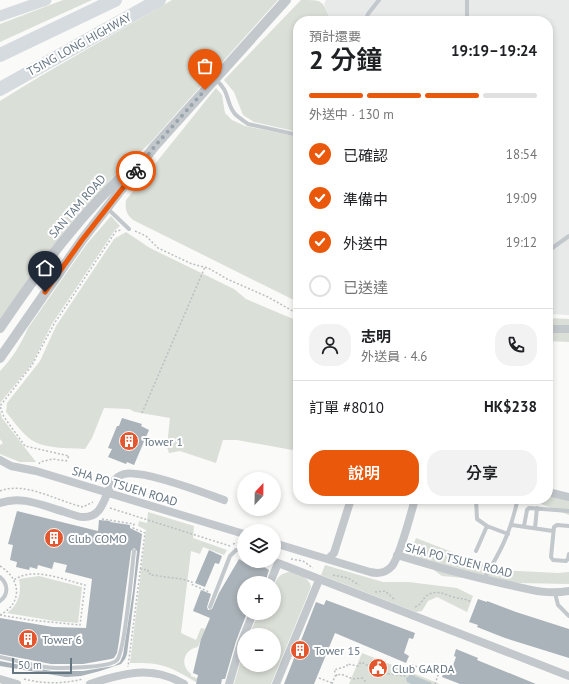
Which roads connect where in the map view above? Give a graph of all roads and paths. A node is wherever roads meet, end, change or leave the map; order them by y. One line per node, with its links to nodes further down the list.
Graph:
1 (46, 0): 7 (main road)
2 (115, 0): 10 (highway, TSING LONG HIGHWAY)
3 (159, 0): 12 (highway, TSING LONG HIGHWAY)
4 (286, 0): 11 (street, SAN TAM ROAD)
5 (380, 0): 8 (lane)
6 (467, 0): 9 (lane)
7 (0, 16)
8 (367, 16)
9 (466, 16)
10 (0, 55)
11 (214, 79): 13 (lane); 14 (street, SAN TAM ROAD)
12 (0, 89)
13 (293, 134)
14 (154, 147): 15 (street, SAN TAM ROAD); 21 (street, SAN TAM ROAD)
15 (107, 208): 16 (lane); 24 (street, SAN TAM ROAD)
16 (130, 229): 19 (path); 27 (path)
17 (569, 236): 18 (lane)
18 (553, 247)
19 (205, 267): 20 (path); 25 (path)
20 (293, 311)
21 (0, 328)
22 (553, 328): 23 (street)
23 (569, 329)
24 (0, 358)
25 (142, 413)
26 (0, 460): 29 (street, SHA PO TSUEN ROAD)
27 (40, 462)
28 (0, 491): 38 (path)
29 (108, 493): 32 (street); 38 (street); 48 (street, SHA PO TSUEN ROAD)
30 (553, 493): 31 (street)
31 (569, 497)
32 (224, 500)
33 (0, 503): 38 (street)
34 (349, 504): 57 (street)
35 (414, 504): 56 (street)
36 (476, 504): 43 (lane)
37 (517, 504): 42 (lane)
38 (102, 506): 50 (path)
39 (537, 508): 40 (lane); 44 (lane); 46 (lane)
40 (569, 511)
41 (98, 518): 60 (path)
42 (512, 525): 44 (lane); 49 (lane)
43 (487, 526): 49 (lane); 54 (lane)
44 (524, 526): 46 (lane)
45 (569, 526): 47 (lane)
46 (535, 528): 47 (lane)
47 (553, 531): 55 (lane)
48 (237, 532)
49 (508, 534): 66 (lane)
50 (237, 542)
51 (281, 545): 57 (street, SHA PO TSUEN ROAD)
52 (237, 550): 71 (lane)
53 (134, 551): 80 (lane)
54 (476, 551)
55 (569, 554)
56 (397, 555): 57 (street, SHA PO TSUEN ROAD); 66 (street, SHA PO TSUEN ROAD)
57 (328, 559)
58 (281, 561): 61 (path)
59 (281, 562): 65 (street)
60 (140, 569): 71 (path); 81 (path)
61 (319, 571)
62 (330, 575): 67 (path)
63 (0, 577): 73 (lane)
64 (14, 580): 77 (path)
65 (319, 580): 83 (street); 91 (street)
66 (484, 580): 70 (street, SHA PO TSUEN ROAD)
67 (363, 588)
68 (569, 591): 70 (street, SHA PO TSUEN ROAD)
69 (371, 592): 72 (path)
70 (555, 593): 78 (lane)
71 (215, 594): 75 (lane)
72 (396, 600)
73 (0, 601)
74 (471, 602): 76 (path)
75 (210, 607)
76 (411, 608)
77 (0, 614)
78 (569, 616)
79 (250, 620): 90 (street)
80 (0, 657)
81 (128, 667)
82 (337, 676): 86 (path); 92 (path); 93 (path)
83 (569, 676)
84 (319, 678): 86 (path)
85 (0, 679): 87 (street)
86 (332, 683)
87 (17, 684)
88 (90, 684): 89 (street)
89 (184, 684)
90 (229, 684)
91 (276, 684)
92 (366, 684)
93 (435, 684)

